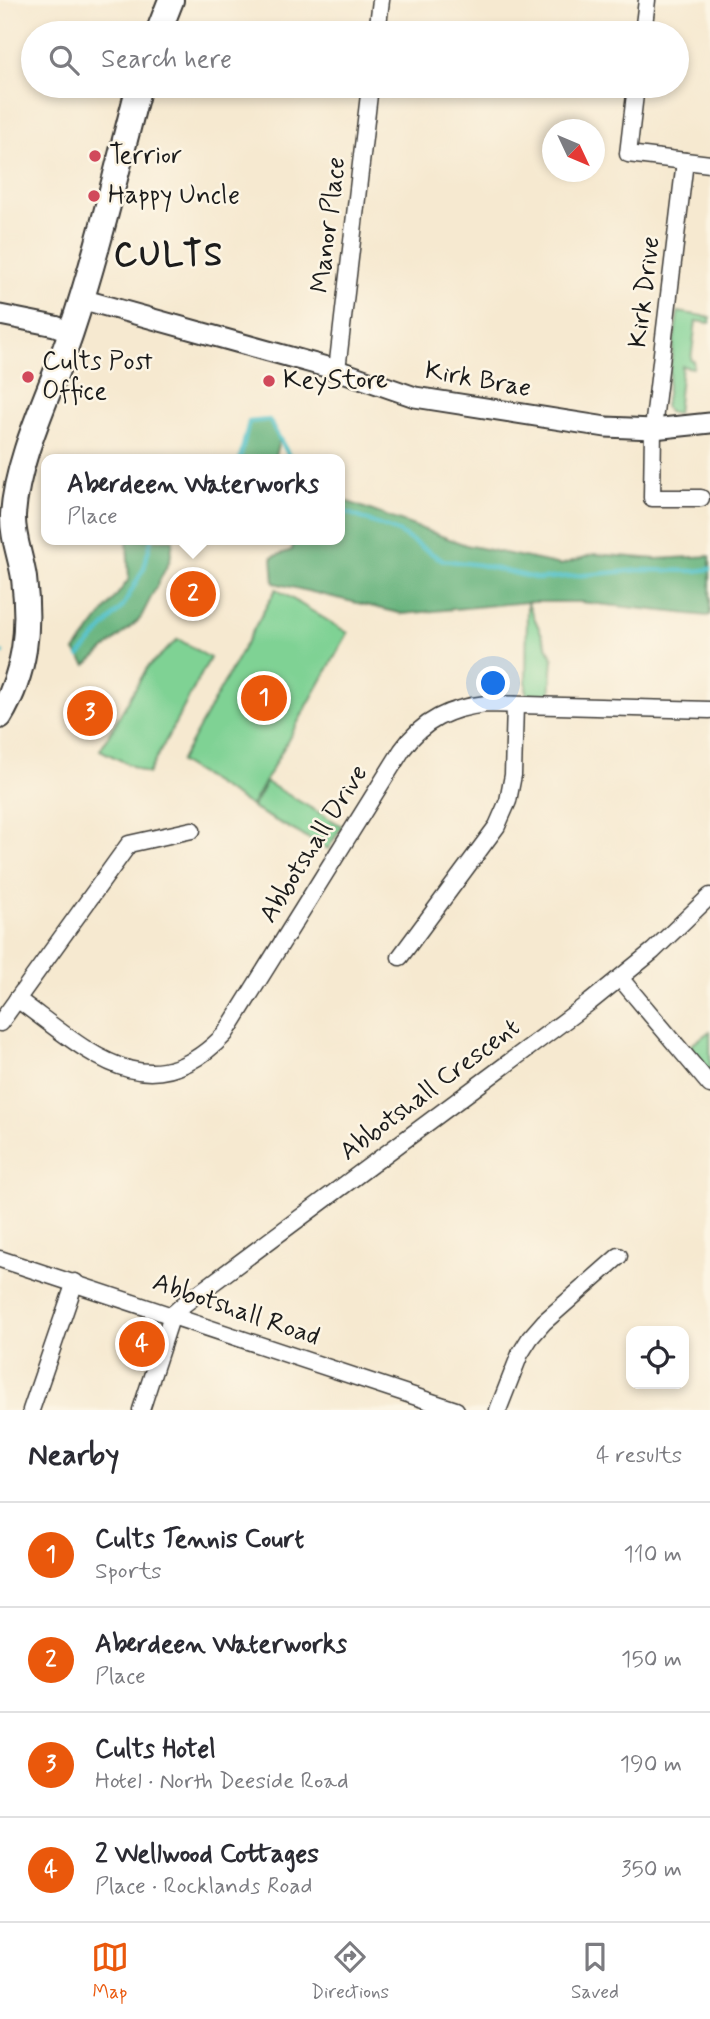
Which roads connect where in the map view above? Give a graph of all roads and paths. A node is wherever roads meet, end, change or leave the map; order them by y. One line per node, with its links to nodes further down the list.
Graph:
1 (171, 0): 4 (main road)
2 (381, 0): 5 (street)
3 (647, 0): 6 (street)
4 (163, 21)
5 (378, 21)
6 (644, 21)
7 (136, 98): 12 (main road)
8 (369, 98): 15 (street, Manor Place)
9 (635, 98): 10 (street)
10 (685, 161): 11 (street); 17 (street, Kirk Drive)
11 (710, 164)
12 (81, 299): 14 (main road); 15 (street, Kirk Brae)
13 (0, 315): 14 (street)
14 (71, 332): 19 (main road)
15 (337, 370): 17 (street, Kirk Brae)
16 (710, 423): 17 (street, Kirk Brae)
17 (653, 429): 18 (street, Kirk Drive)
18 (701, 498)
19 (7, 517): 22 (main road)
20 (515, 705): 21 (street, Abbotshall Drive); 25 (street); 27 (street, Abbotshall Drive)
21 (710, 710)
22 (0, 716)
23 (192, 830): 27 (street)
24 (710, 896): 26 (street, Abbotshall Crescent)
25 (400, 957)
26 (620, 978): 29 (street); 33 (street, Abbotshall Crescent)
27 (17, 999): 28 (street)
28 (0, 1023)
29 (710, 1085)
30 (619, 1256): 37 (street)
31 (0, 1259): 32 (street, Abbotshall Road)
32 (75, 1282): 33 (street, Abbotshall Road); 34 (street)
33 (172, 1315): 35 (street); 36 (street, Abbotshall Road)
34 (31, 1410)
35 (141, 1410)
36 (456, 1410)
37 (498, 1410)

